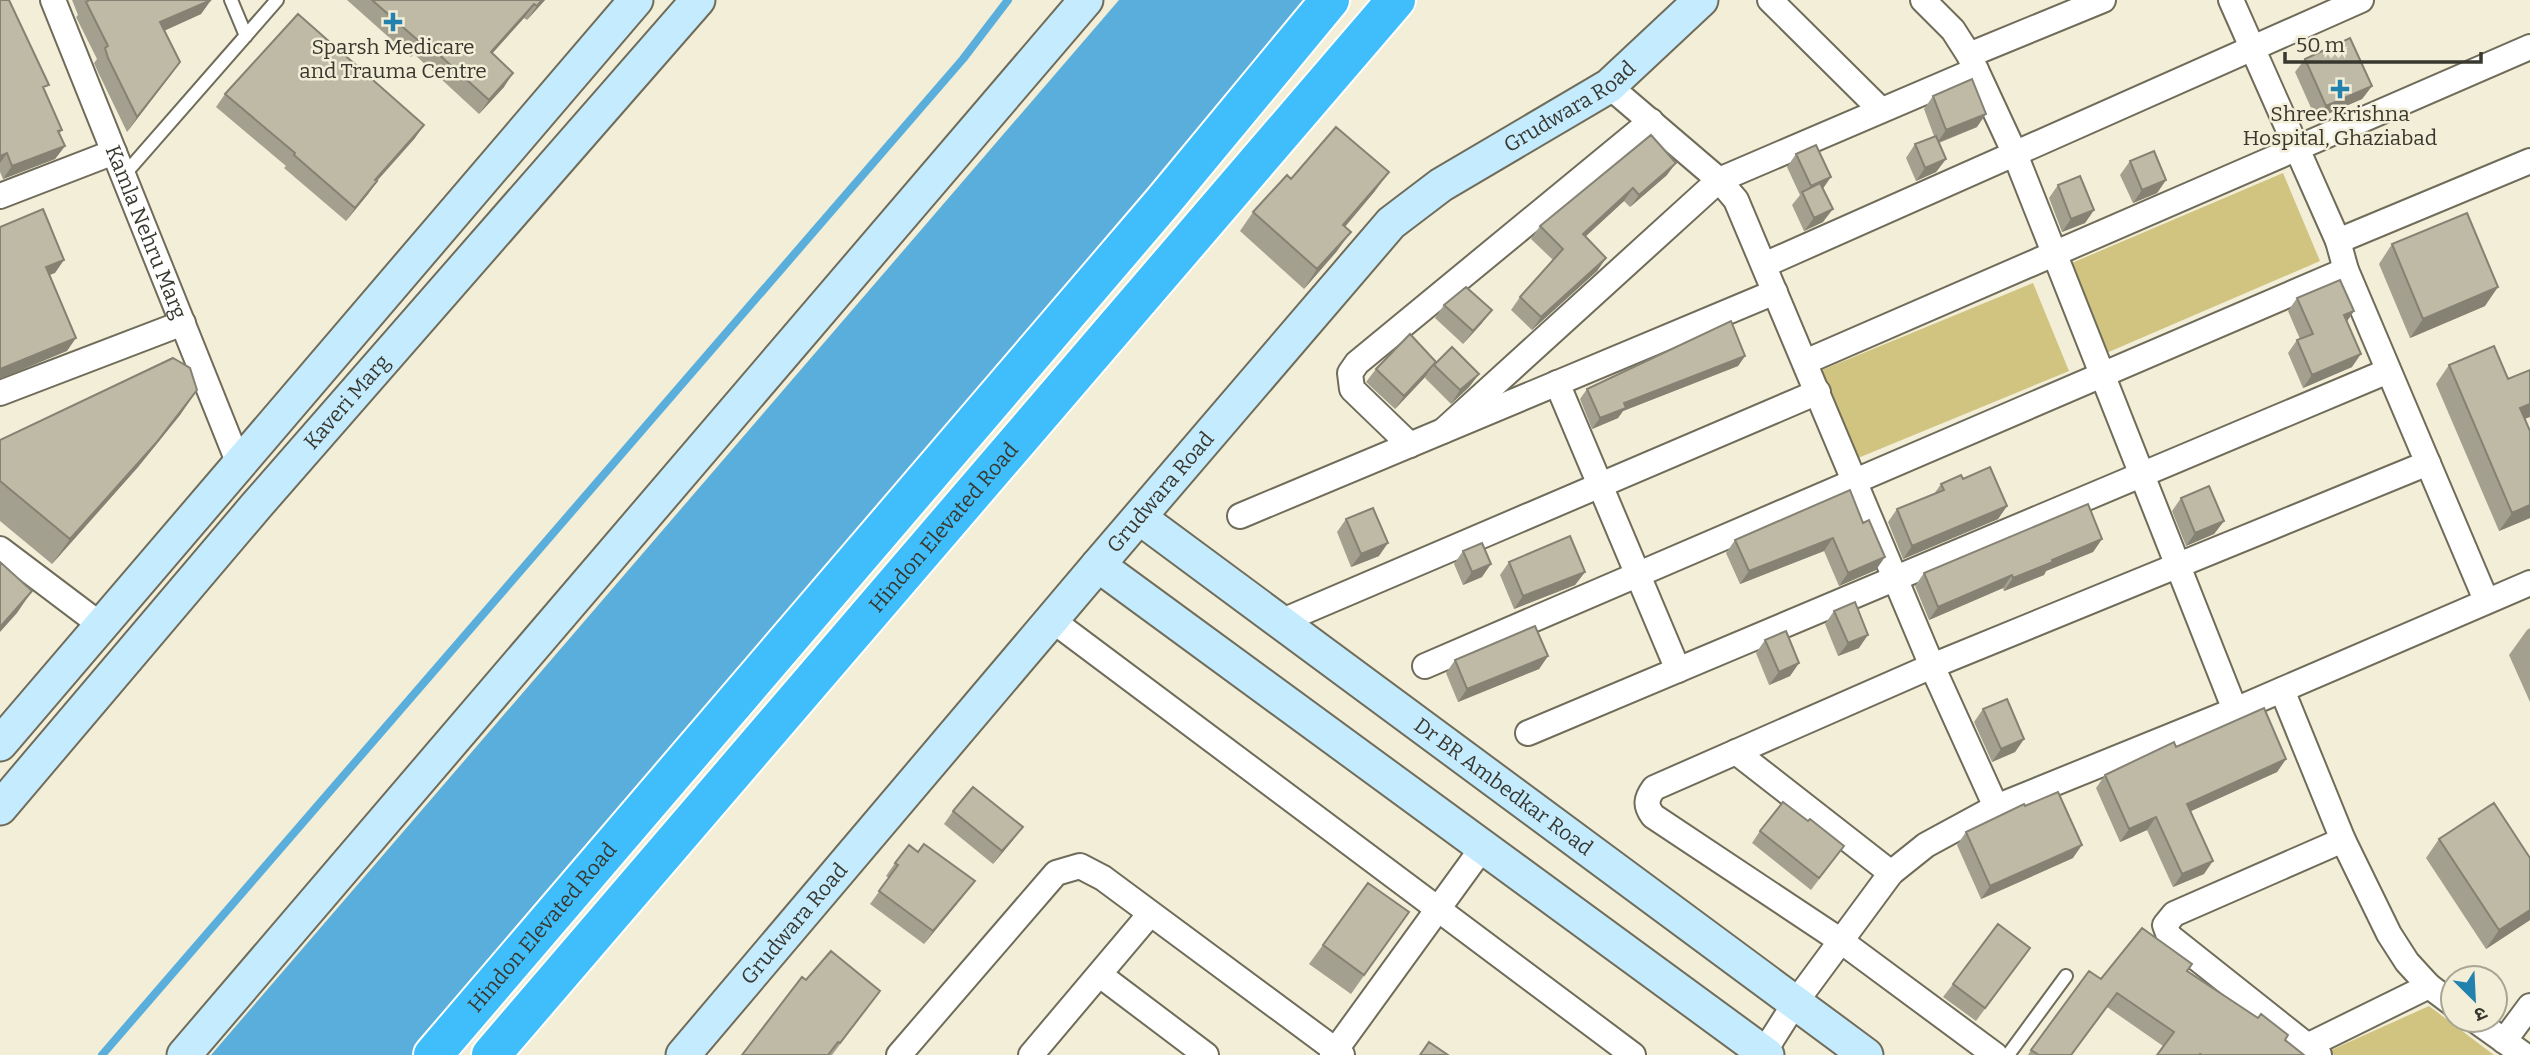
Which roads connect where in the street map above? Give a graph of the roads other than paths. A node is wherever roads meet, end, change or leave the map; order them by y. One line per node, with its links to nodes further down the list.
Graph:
1 (53, 0): 23 (street, Kamla Nehru Marg)
2 (232, 0): 15 (lane)
3 (277, 0): 15 (lane)
4 (636, 0): 44 (street, Kaveri Marg)
5 (698, 0): 69 (street, Kaveri Marg)
6 (1087, 0): 88 (street)
7 (1330, 0): 89 (highway, Hindon Elevated Road)
8 (1396, 0): 90 (highway, Hindon Elevated Road)
9 (1701, 0): 19 (street, Grudwara Road)
10 (1770, 0): 20 (street)
11 (1923, 0): 18 (street)
12 (2104, 0): 18 (street)
13 (2231, 0): 17 (street)
14 (2361, 0): 17 (street)
15 (246, 36): 26 (lane)
16 (2530, 47): 22 (street)
17 (2252, 49): 22 (street); 24 (street)
18 (1973, 62): 20 (street); 24 (street)
19 (1609, 86): 21 (street); 49 (street, Grudwara Road)
20 (1880, 109): 27 (street)
21 (1651, 121): 27 (street); 42 (street)
22 (2297, 146): 29 (street); 30 (street)
23 (114, 152): 26 (street, Kamla Nehru Marg); 28 (street)
24 (2015, 154): 30 (street); 31 (street)
25 (2530, 161): 29 (street)
26 (124, 175): 34 (street, Kamla Nehru Marg)
27 (1719, 180): 31 (street); 41 (street)
28 (0, 196)
29 (2338, 241): 32 (street)
30 (2055, 254): 35 (street); 37 (street)
31 (1764, 265): 33 (street)
32 (2346, 270): 36 (street); 37 (street)
33 (1775, 292): 35 (street); 38 (street)
34 (183, 323): 40 (street); 44 (street, Kamla Nehru Marg)
35 (1805, 362): 39 (street)
36 (2388, 371): 43 (street); 45 (street)
37 (2100, 374): 45 (street); 46 (street)
38 (1556, 383): 41 (street); 47 (street)
39 (1818, 392): 46 (street); 47 (street)
40 (0, 393)
41 (1443, 431): 42 (street)
42 (1410, 445): 48 (street)
43 (2428, 463): 51 (street); 56 (street)
44 (239, 464): 59 (street, Kaveri Marg)
45 (2140, 475): 51 (street); 54 (street)
46 (1854, 480): 53 (street); 54 (street)
47 (1600, 485): 53 (street); 58 (street)
48 (1241, 516)
49 (1140, 518): 52 (street, Grudwara Road); 58 (street, Dr BR Ambedkar Road)
50 (0, 549): 59 (street)
51 (2178, 564): 61 (street); 64 (street)
52 (1098, 565): 57 (street, Grudwara Road); 71 (street)
53 (1637, 575): 60 (street); 62 (street)
54 (1895, 578): 61 (street); 62 (street)
55 (2530, 583): 56 (street)
56 (2486, 600): 63 (street)
57 (1052, 620): 73 (street); 91 (street, Grudwara Road)
58 (1280, 622): 80 (street, Dr BR Ambedkar Road)
59 (102, 626): 66 (street, Kaveri Marg)
60 (1425, 666)
61 (1932, 666): 67 (street); 68 (street)
62 (1678, 670): 65 (street)
63 (2281, 690): 64 (street); 70 (street)
64 (2235, 710): 68 (street)
65 (1528, 733)
66 (0, 744)
67 (1735, 752): 72 (street); 75 (street)
68 (1996, 807): 72 (street)
69 (0, 808)
70 (2343, 840): 78 (street); 85 (street)
71 (1483, 847): 73 (street); 87 (street)
72 (1891, 873): 75 (street)
73 (1438, 909): 86 (street); 94 (street)
74 (1150, 914): 76 (street); 86 (street); 92 (street)
75 (1840, 941): 80 (street); 96 (street)
76 (1100, 975): 84 (street); 93 (street)
77 (2066, 976): 97 (lane)
78 (2429, 986): 79 (street); 85 (street)
79 (2439, 994)
80 (1796, 1003): 87 (street); 95 (street, Dr BR Ambedkar Road)
81 (2530, 1006): 83 (street)
82 (2494, 1034): 83 (street)
83 (2504, 1041): 98 (street)
84 (1042, 1051)
85 (2313, 1051)
86 (1337, 1053)
87 (1764, 1054)
88 (184, 1055)
89 (433, 1055)
90 (491, 1055)
91 (683, 1055)
92 (899, 1055)
93 (1206, 1055)
94 (1633, 1055)
95 (1866, 1055)
96 (1995, 1055)
97 (2008, 1055)
98 (2524, 1055)

